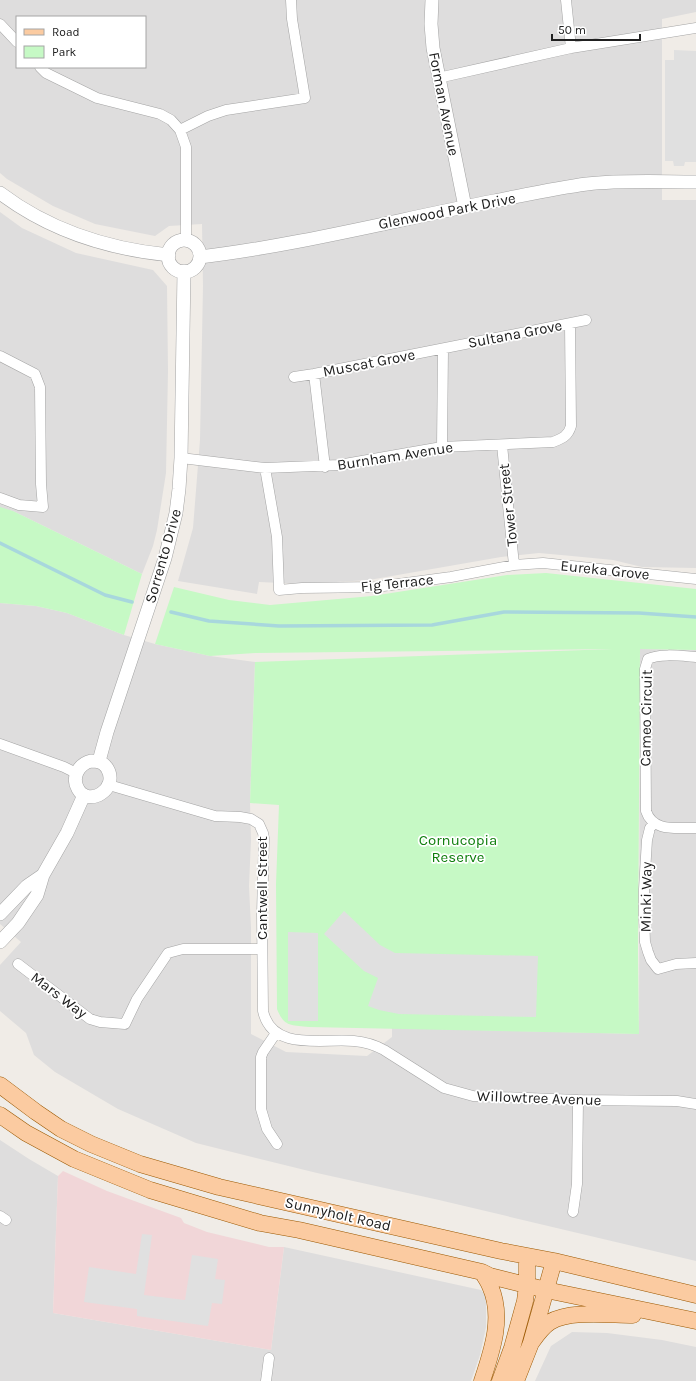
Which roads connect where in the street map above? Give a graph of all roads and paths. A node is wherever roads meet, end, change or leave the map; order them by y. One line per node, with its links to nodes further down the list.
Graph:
1 (291, 0): 10 (street)
2 (432, 0): 9 (street, Forman Avenue)
3 (566, 0): 7 (street)
4 (0, 24): 6 (street)
5 (696, 28): 7 (street)
6 (16, 41)
7 (571, 48): 9 (street)
8 (41, 68): 10 (street)
9 (438, 78): 13 (street, Forman Avenue)
10 (180, 130): 14 (street)
11 (696, 182): 13 (street, Glenwood Park Drive)
12 (0, 193): 15 (street)
13 (465, 207): 16 (street, Glenwood Park Drive)
14 (186, 240): 15 (street); 16 (street)
15 (169, 255): 17 (street)
16 (200, 257): 17 (street)
17 (184, 271): 26 (street, Sorrento Drive)
18 (586, 320): 19 (street, Sultana Grove)
19 (570, 324): 20 (street, Sultana Grove); 24 (street, Burnham Avenue)
20 (443, 348): 22 (street, Muscat Grove); 25 (street)
21 (0, 356): 29 (street)
22 (314, 374): 23 (street, Muscat Grove); 27 (street)
23 (294, 377)
24 (502, 445): 25 (street, Burnham Avenue); 30 (street, Tower Street)
25 (442, 447): 27 (street, Burnham Avenue)
26 (181, 458): 28 (street, Burnham Avenue); 34 (street, Sorrento Drive)
27 (325, 467): 28 (street, Burnham Avenue)
28 (265, 468): 30 (street, Fig Terrace)
29 (0, 498)
30 (514, 564): 31 (street, Eureka Grove)
31 (696, 579)
32 (696, 657): 38 (street, Cameo Circuit)
33 (0, 744): 35 (street)
34 (99, 761): 35 (street); 36 (street)
35 (76, 772): 37 (street)
36 (109, 785): 37 (street); 43 (street, Cantwell Street)
37 (84, 795): 40 (street)
38 (654, 823): 39 (street); 44 (street, Minki Way)
39 (696, 828)
40 (43, 875): 41 (street); 42 (street)
41 (0, 914)
42 (0, 942)
43 (262, 949): 45 (street, Mars Way); 46 (street, Cantwell Street)
44 (696, 963)
45 (18, 964)
46 (276, 1033): 48 (street, Willowtree Avenue); 51 (street)
47 (0, 1085): 53 (main road, Sunnyholt Road)
48 (578, 1100): 49 (street, Willowtree Avenue); 52 (street)
49 (696, 1104)
50 (0, 1116): 55 (main road, Sunnyholt Road)
51 (277, 1144)
52 (573, 1212)
53 (527, 1256): 54 (main road, Sunnyholt Road); 56 (main road)
54 (554, 1261): 57 (main road); 58 (main road, Sunnyholt Road)
55 (482, 1272): 56 (main road, Sunnyholt Road); 64 (main road)
56 (527, 1285): 57 (main road, Sunnyholt Road); 65 (main road)
57 (546, 1290): 59 (main road, Sunnyholt Road); 61 (main road)
58 (696, 1295)
59 (667, 1314): 60 (main road, Sunnyholt Road); 61 (main road)
60 (696, 1320)
61 (531, 1343): 66 (main road)
62 (269, 1358): 63 (street)
63 (266, 1381)
64 (482, 1381)
65 (500, 1381)
66 (516, 1381)

